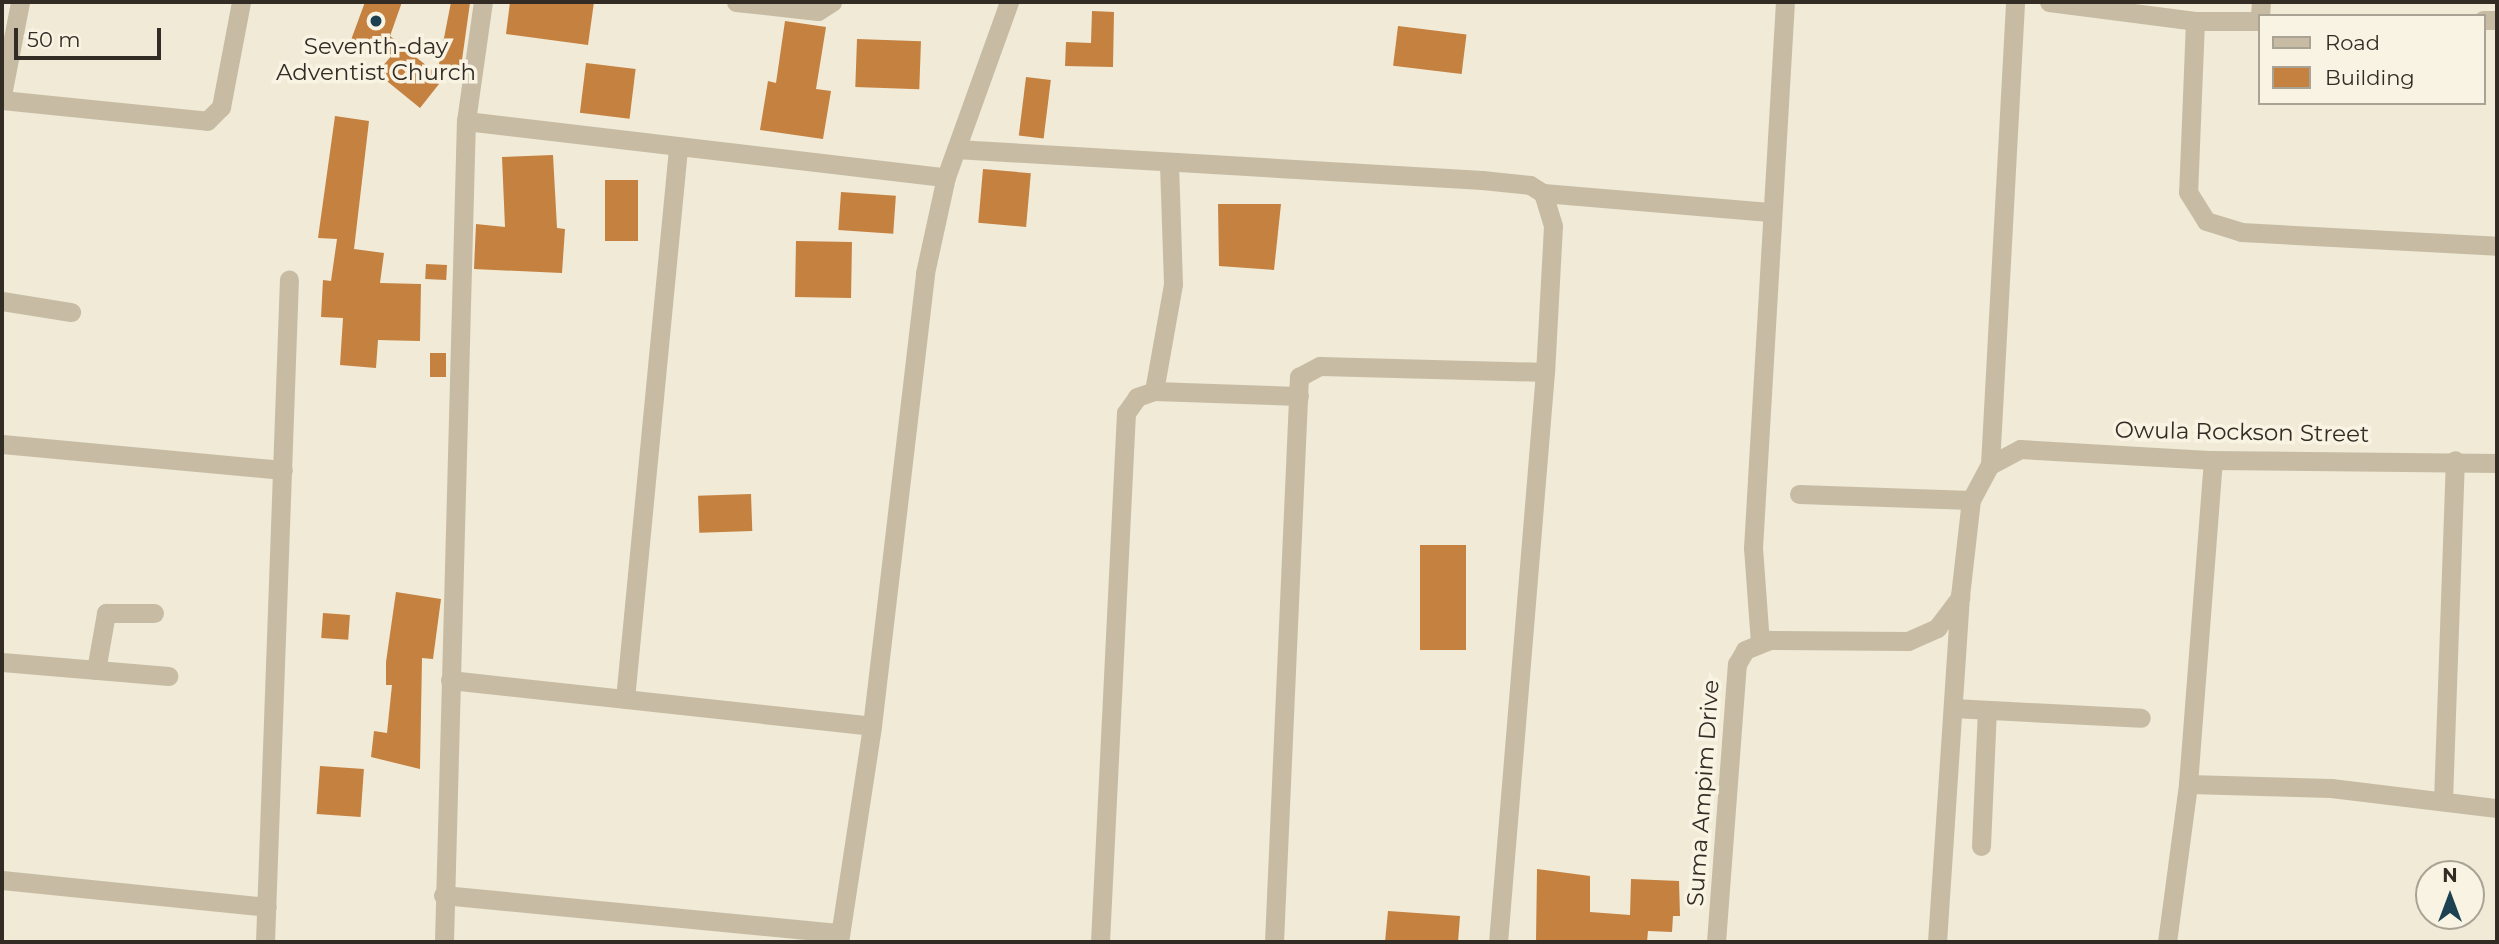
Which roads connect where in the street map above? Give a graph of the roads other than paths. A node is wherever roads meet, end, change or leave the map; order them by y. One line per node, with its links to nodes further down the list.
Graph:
1 (20, 2): 12 (street)
2 (241, 2): 12 (street)
3 (483, 2): 13 (street)
4 (736, 2): 5 (street)
5 (832, 2)
6 (1009, 2): 15 (street)
7 (1785, 2): 19 (street)
8 (2015, 2): 31 (street)
9 (2049, 2): 10 (street)
10 (2194, 21): 11 (street); 20 (street)
11 (2258, 21)
12 (2, 97)
13 (466, 121): 14 (street); 41 (street)
14 (678, 149): 17 (street); 42 (street)
15 (956, 149): 16 (street); 17 (street)
16 (1169, 162): 18 (street); 25 (street)
17 (946, 177): 46 (street)
18 (1543, 192): 19 (street); 24 (street)
19 (1769, 212): 37 (street)
20 (2497, 246)
21 (289, 279): 32 (street)
22 (2, 301): 23 (street)
23 (71, 312)
24 (1545, 372): 26 (street); 59 (street)
25 (1154, 391): 26 (street); 57 (street)
26 (1299, 396): 58 (street)
27 (2, 444): 32 (street)
28 (2213, 460): 29 (street, Owula Rockson Street); 31 (street, Owula Rockson Street); 47 (street)
29 (2455, 460): 30 (street, Owula Rockson Street); 48 (street)
30 (2497, 463)
31 (1990, 465): 34 (street)
32 (283, 470): 53 (street)
33 (1798, 494): 34 (street)
34 (1971, 500): 35 (street)
35 (1960, 596): 37 (street); 43 (street)
36 (155, 613): 39 (street)
37 (1752, 646): 60 (street, Suma Ampim Drive)
38 (2, 662): 39 (street)
39 (96, 670): 40 (street)
40 (168, 676)
41 (450, 680): 42 (street); 52 (street)
42 (625, 699): 46 (street)
43 (1953, 708): 44 (street); 61 (street)
44 (1987, 710): 45 (street); 50 (street)
45 (2141, 718)
46 (872, 726): 54 (street)
47 (2188, 784): 48 (street); 62 (street)
48 (2443, 801): 49 (street)
49 (2497, 808)
50 (1981, 846)
51 (2, 880): 53 (street)
52 (443, 895): 54 (street); 56 (street)
53 (267, 907): 55 (street)
54 (840, 938)
55 (265, 942)
56 (444, 942)
57 (1100, 942)
58 (1274, 942)
59 (1498, 942)
60 (1716, 942)
61 (1937, 942)
62 (2167, 942)

